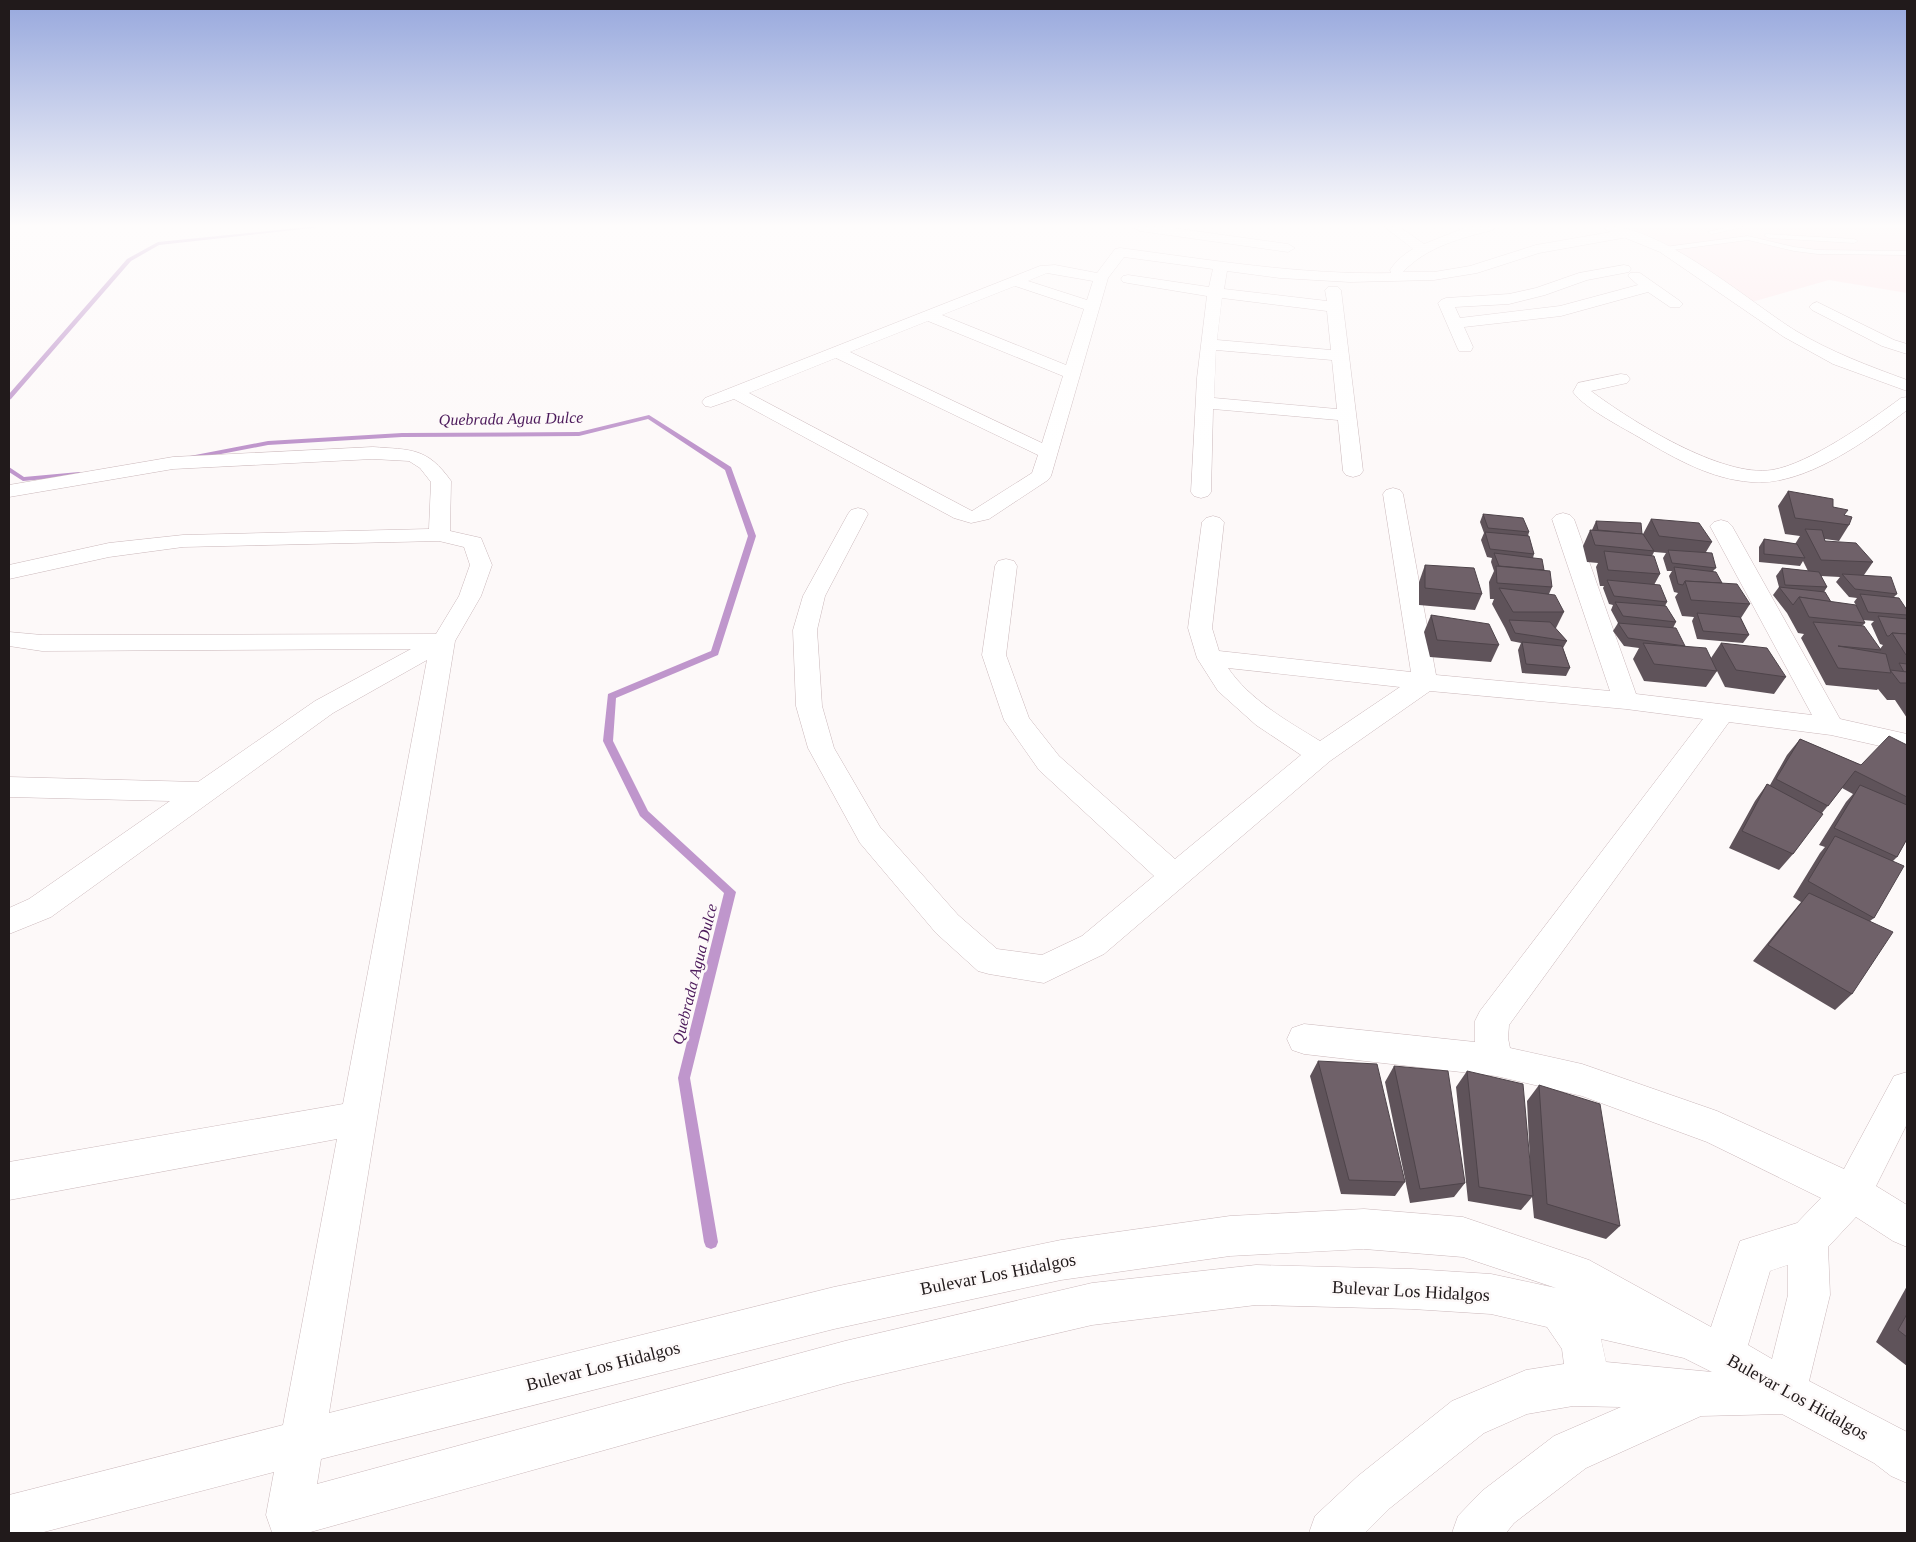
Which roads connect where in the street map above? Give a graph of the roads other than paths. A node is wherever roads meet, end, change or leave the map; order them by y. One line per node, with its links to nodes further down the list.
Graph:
1 (973, 299): 17 (street)
2 (1068, 299): 14 (street)
3 (1094, 299): 14 (street)
4 (1214, 299): 21 (street)
5 (1266, 299): 15 (street)
6 (1334, 299): 15 (street)
7 (1444, 299): 12 (street)
8 (1501, 299): 12 (street)
9 (1601, 299): 18 (street)
10 (1668, 299): 13 (street)
11 (1740, 299): 28 (street)
12 (1446, 303): 18 (street)
13 (1675, 304)
14 (1092, 307): 26 (street)
15 (1335, 307): 25 (street)
16 (1817, 307): 20 (street)
17 (930, 316): 24 (street); 26 (street)
18 (1454, 324): 22 (street)
19 (1907, 338): 20 (street)
20 (1888, 343): 23 (street)
21 (1209, 344): 25 (street); 31 (street)
22 (1465, 347)
23 (1907, 350)
24 (838, 352): 29 (street); 34 (street)
25 (1341, 356): 33 (street)
26 (1072, 374): 34 (street)
27 (1621, 379): 32 (street)
28 (1907, 386)
29 (736, 393): 30 (street); 34 (street)
30 (711, 402)
31 (1206, 402): 33 (street); 37 (street)
32 (1907, 402)
33 (1348, 415): 35 (street)
34 (1048, 453)
35 (1353, 471)
36 (9, 492): 43 (street)
37 (1201, 492)
38 (1393, 494): 49 (street)
39 (858, 514): 57 (street)
40 (1564, 519): 50 (street)
41 (1213, 522): 48 (street)
42 (1721, 526): 52 (street)
43 (439, 534): 45 (street); 47 (street)
44 (1006, 566): 57 (street)
45 (9, 572)
46 (9, 639): 47 (street)
47 (443, 641): 56 (street); 62 (street)
48 (1209, 658): 49 (street); 54 (street)
49 (1425, 682): 50 (street); 54 (street)
50 (1626, 701): 51 (street)
51 (1722, 713): 52 (street); 60 (street)
52 (1831, 726): 53 (street)
53 (1907, 743)
54 (1320, 754): 57 (street)
55 (9, 787): 56 (street)
56 (204, 792): 58 (street)
57 (1174, 876)
58 (9, 920)
59 (1304, 1039): 60 (street)
60 (1496, 1060): 64 (street)
61 (1907, 1088): 64 (street)
62 (359, 1118): 63 (street); 72 (street)
63 (9, 1181)
64 (1852, 1193): 65 (street); 66 (street)
65 (1907, 1227)
66 (1808, 1240): 68 (street); 70 (street)
67 (1558, 1308): 68 (street, Bulevar Los Hidalgos); 69 (street); 72 (street, Bulevar Los Hidalgos)
68 (1706, 1346): 70 (street, Bulevar Los Hidalgos); 72 (street, Bulevar Los Hidalgos)
69 (1584, 1384): 71 (street); 75 (street)
70 (1785, 1392): 71 (street); 73 (street, Bulevar Los Hidalgos)
71 (1699, 1394): 76 (street)
72 (302, 1442): 74 (street, Bulevar Los Hidalgos)
73 (1907, 1460)
74 (9, 1518)
75 (1332, 1533)
76 (1475, 1533)

